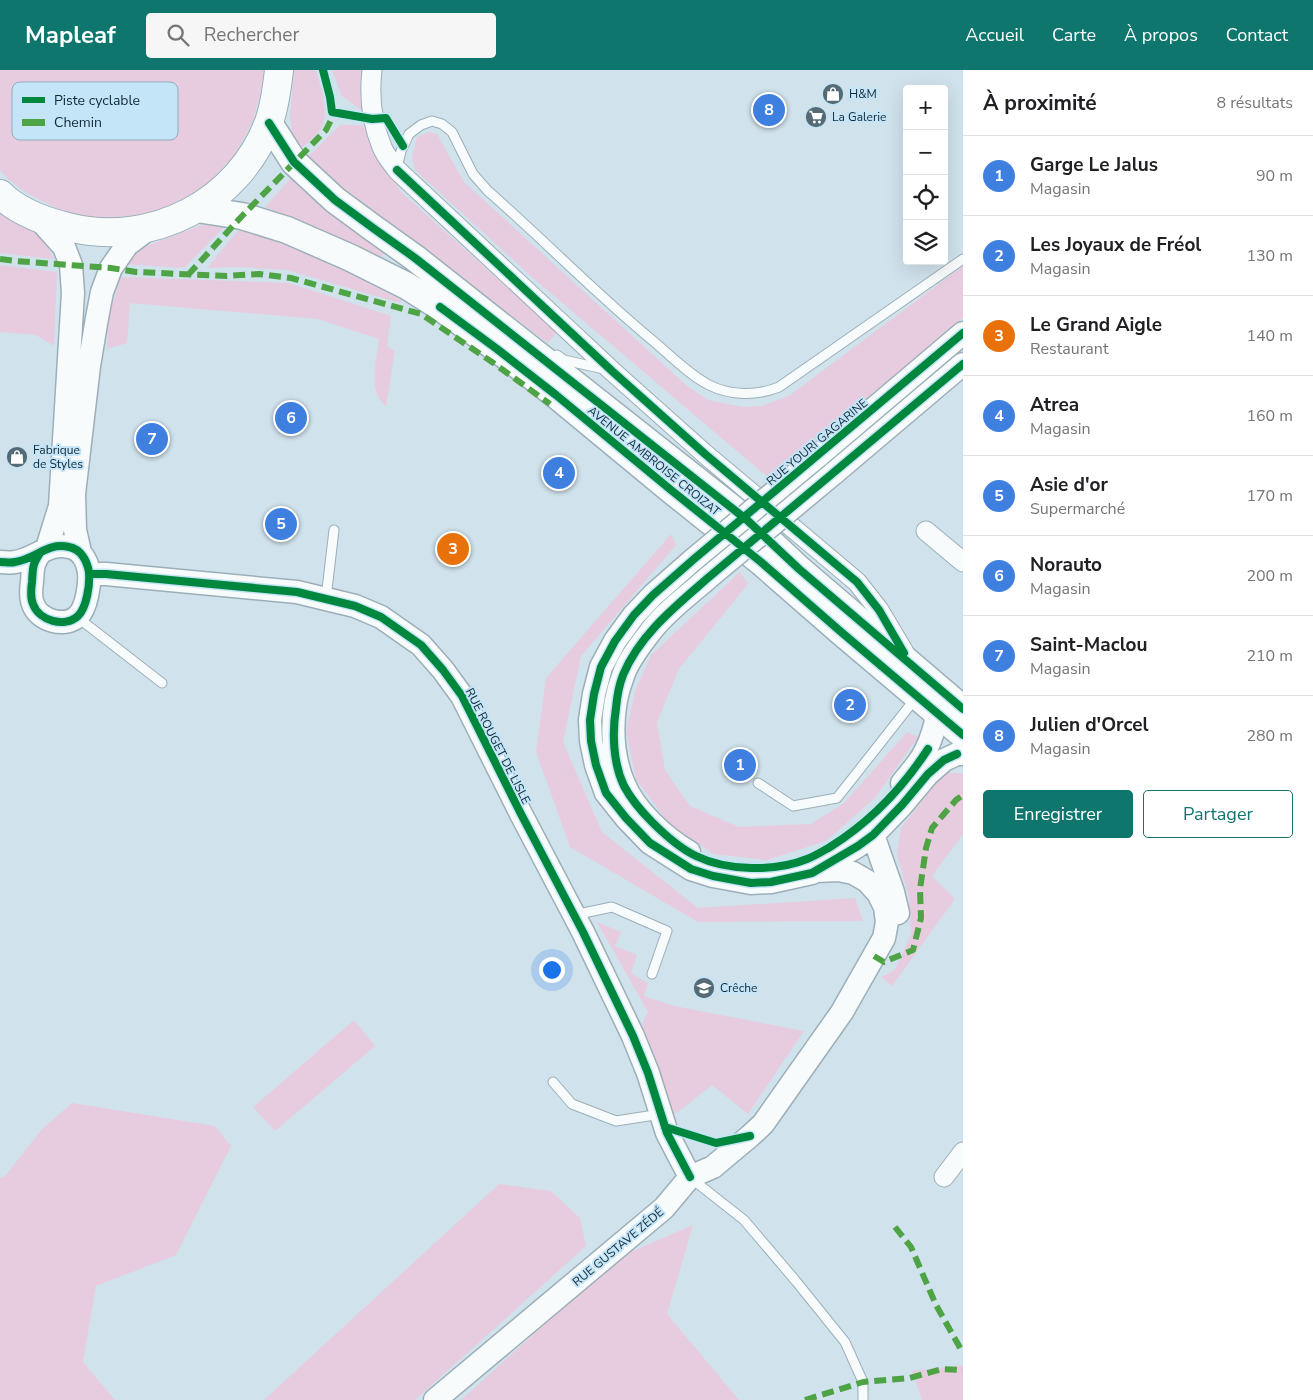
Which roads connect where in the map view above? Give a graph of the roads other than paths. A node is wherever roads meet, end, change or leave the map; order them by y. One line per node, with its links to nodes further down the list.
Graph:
1 (279, 70): 3 (main road)
2 (372, 70): 4 (street)
3 (268, 123): 6 (main road); 9 (main road, AVENUE AMBROISE CROIZAT)
4 (397, 170): 10 (lane); 15 (street)
5 (0, 194): 7 (main road)
6 (197, 209): 8 (main road); 29 (main road, AVENUE AMBROISE CROIZAT)
7 (38, 218): 8 (main road); 18 (street)
8 (148, 229): 19 (street)
9 (415, 258): 11 (lane); 27 (main road, AVENUE AMBROISE CROIZAT)
10 (963, 259)
11 (525, 333)
12 (963, 334): 33 (street, RUE YOURI GAGARINE, bridge)
13 (549, 349): 15 (lane)
14 (963, 364): 33 (street, bridge)
15 (612, 371): 27 (street)
16 (334, 530): 25 (lane)
17 (926, 531): 21 (street)
18 (43, 550): 19 (street); 20 (street); 24 (street)
19 (80, 552): 23 (street)
20 (0, 562)
21 (963, 562)
22 (0, 572): 24 (street)
23 (89, 574): 25 (street, RUE ROUGET DE LISLE); 26 (street)
24 (31, 591): 26 (street)
25 (326, 598): 34 (street, RUE ROUGET DE LISLE)
26 (77, 617): 28 (lane)
27 (909, 662): 29 (main road, AVENUE AMBROISE CROIZAT)
28 (162, 683)
29 (926, 690): 30 (main road, AVENUE AMBROISE CROIZAT); 31 (lane)
30 (959, 728): 32 (street); 33 (street)
31 (758, 783)
32 (873, 835): 33 (street); 36 (street)
33 (849, 854): 36 (street)
34 (574, 915): 35 (lane); 38 (street, RUE ROUGET DE LISLE)
35 (652, 974)
36 (842, 1012): 40 (street, RUE GUSTAVE ZÉDÉ)
37 (554, 1082): 38 (lane)
38 (661, 1114): 40 (street, RUE ROUGET DE LISLE)
39 (963, 1152): 41 (street)
40 (690, 1177): 42 (street, RUE GUSTAVE ZÉDÉ); 43 (lane)
41 (944, 1177)
42 (435, 1400)
43 (863, 1400)

